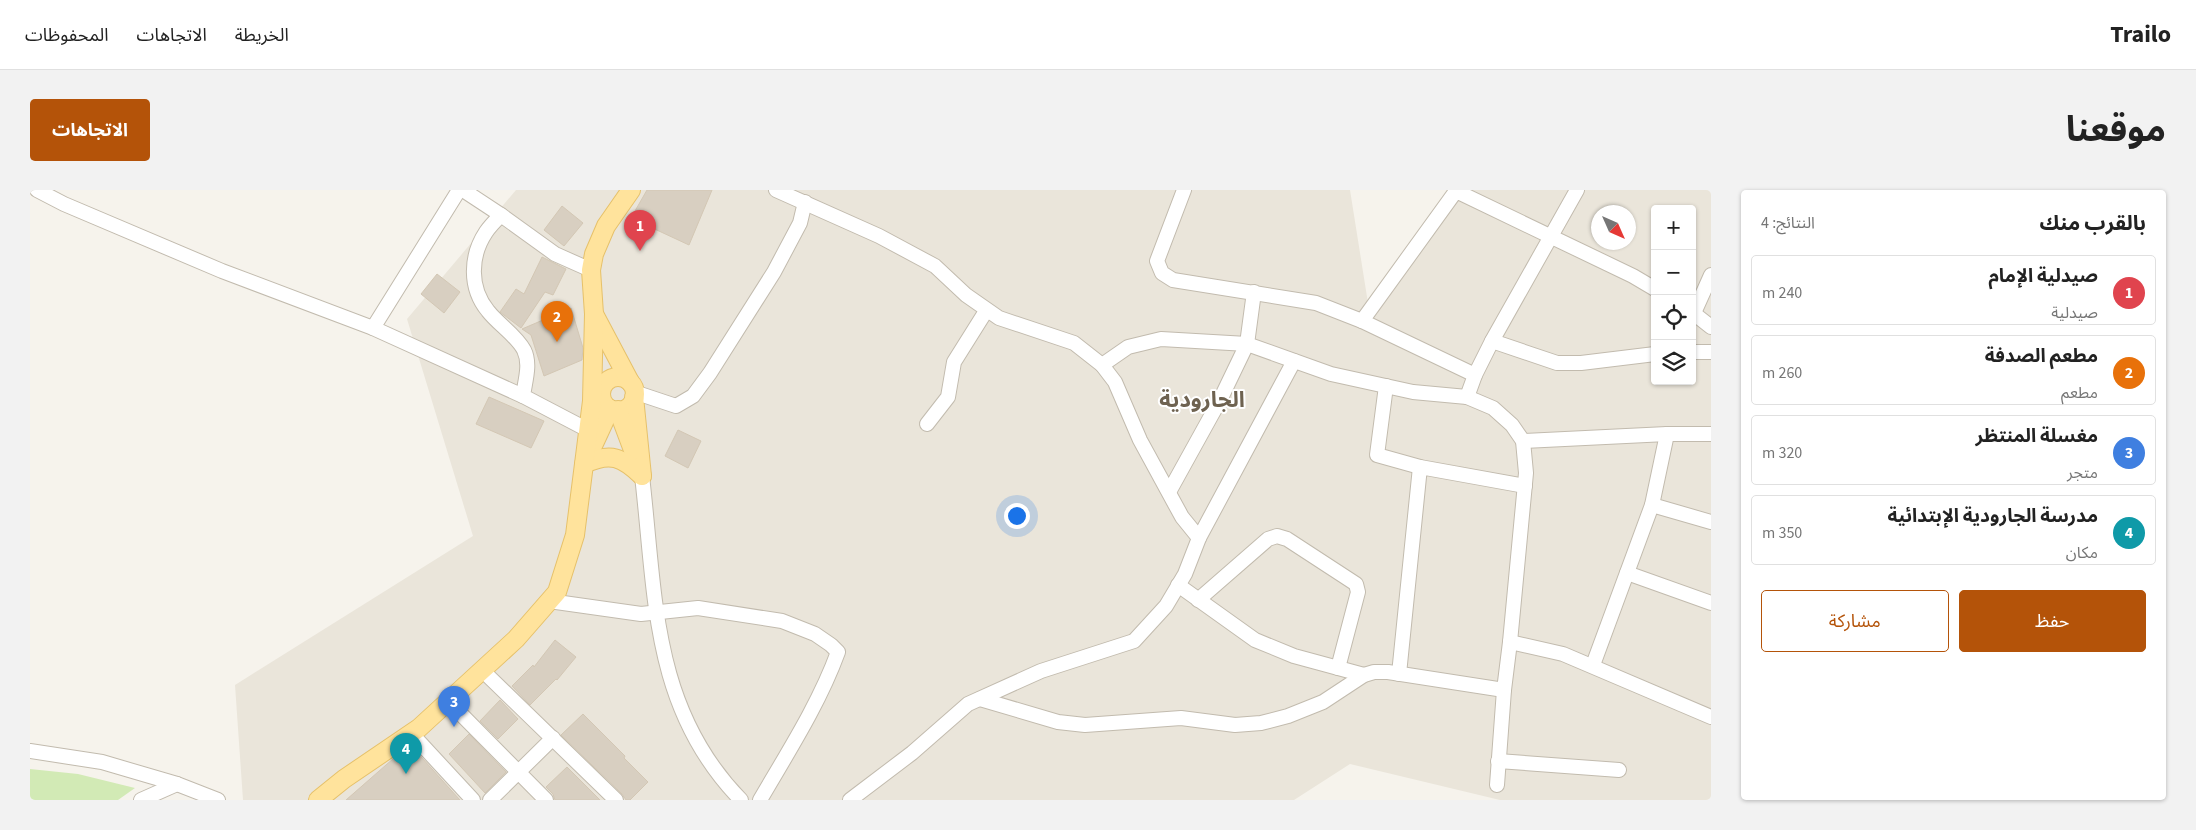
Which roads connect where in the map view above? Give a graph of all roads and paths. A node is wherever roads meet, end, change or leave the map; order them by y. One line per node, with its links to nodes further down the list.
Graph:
1 (37, 190): 22 (street)
2 (458, 190): 22 (street)
3 (463, 190): 10 (street)
4 (631, 190): 12 (main road)
5 (776, 190): 9 (street)
6 (1184, 190): 15 (street)
7 (1457, 190): 11 (street); 20 (street)
8 (1577, 190): 11 (street)
9 (805, 202): 17 (street); 34 (street)
10 (501, 215): 12 (street); 35 (street)
11 (1551, 236): 14 (street); 23 (street)
12 (591, 270): 18 (main road)
13 (1711, 275): 16 (street)
14 (1651, 287)
15 (1254, 292): 20 (street); 24 (street)
16 (1696, 307)
17 (986, 311): 30 (street); 38 (street)
18 (594, 314): 29 (main road); 34 (main road)
19 (1696, 315): 21 (street)
20 (1362, 321): 31 (street)
21 (1711, 326)
22 (373, 328): 35 (street)
23 (1492, 341): 27 (street); 31 (street)
24 (1247, 344): 28 (street); 30 (street); 47 (street)
25 (1696, 352): 26 (street)
26 (1711, 352)
27 (1651, 354)
28 (1294, 361): 33 (street); 50 (street)
29 (593, 365): 32 (main road); 39 (main road)
30 (1102, 365): 47 (street)
31 (1475, 375): 36 (street)
32 (606, 382): 34 (main road); 37 (main road)
33 (1386, 386): 36 (street); 44 (street)
34 (633, 390): 37 (main road); 45 (main road)
35 (523, 396): 39 (street)
36 (1467, 397): 42 (street)
37 (614, 410): 43 (main road); 45 (main road)
38 (927, 424)
39 (588, 430): 43 (main road)
40 (1667, 434): 41 (street); 42 (street); 48 (street)
41 (1711, 434)
42 (1523, 442): 46 (street)
43 (584, 464): 45 (main road); 54 (main road)
44 (1420, 467): 46 (street); 61 (street)
45 (642, 476): 56 (street)
46 (1525, 486): 57 (street)
47 (1169, 492): 50 (street)
48 (1652, 505): 49 (street); 51 (street)
49 (1711, 522)
50 (1199, 538): 52 (street)
51 (1627, 573): 55 (street); 58 (street)
52 (1178, 586): 53 (street); 64 (street)
53 (1198, 600): 59 (street); 59 (street)
54 (549, 602): 56 (street); 60 (main road)
55 (1711, 603)
56 (655, 612): 82 (street); 83 (street)
57 (1510, 642): 58 (street); 63 (street)
58 (1593, 665): 66 (street)
59 (1338, 668): 62 (street)
60 (482, 670): 65 (main road); 68 (street)
61 (1399, 674): 62 (street); 63 (street)
62 (1364, 675): 64 (street)
63 (1504, 690): 70 (street)
64 (980, 699): 84 (street)
65 (448, 701): 67 (main road); 72 (street)
66 (1711, 717)
67 (411, 733): 77 (main road); 78 (street)
68 (553, 738): 72 (street); 81 (street)
69 (30, 751): 73 (street)
70 (1498, 761): 71 (street); 74 (street)
71 (1619, 770)
72 (519, 773): 79 (street); 80 (street)
73 (177, 784): 75 (street); 76 (street)
74 (1497, 785)
75 (141, 800)
76 (218, 800)
77 (318, 800)
78 (473, 800)
79 (490, 800)
80 (546, 800)
81 (616, 800)
82 (741, 800)
83 (760, 800)
84 (850, 800)

